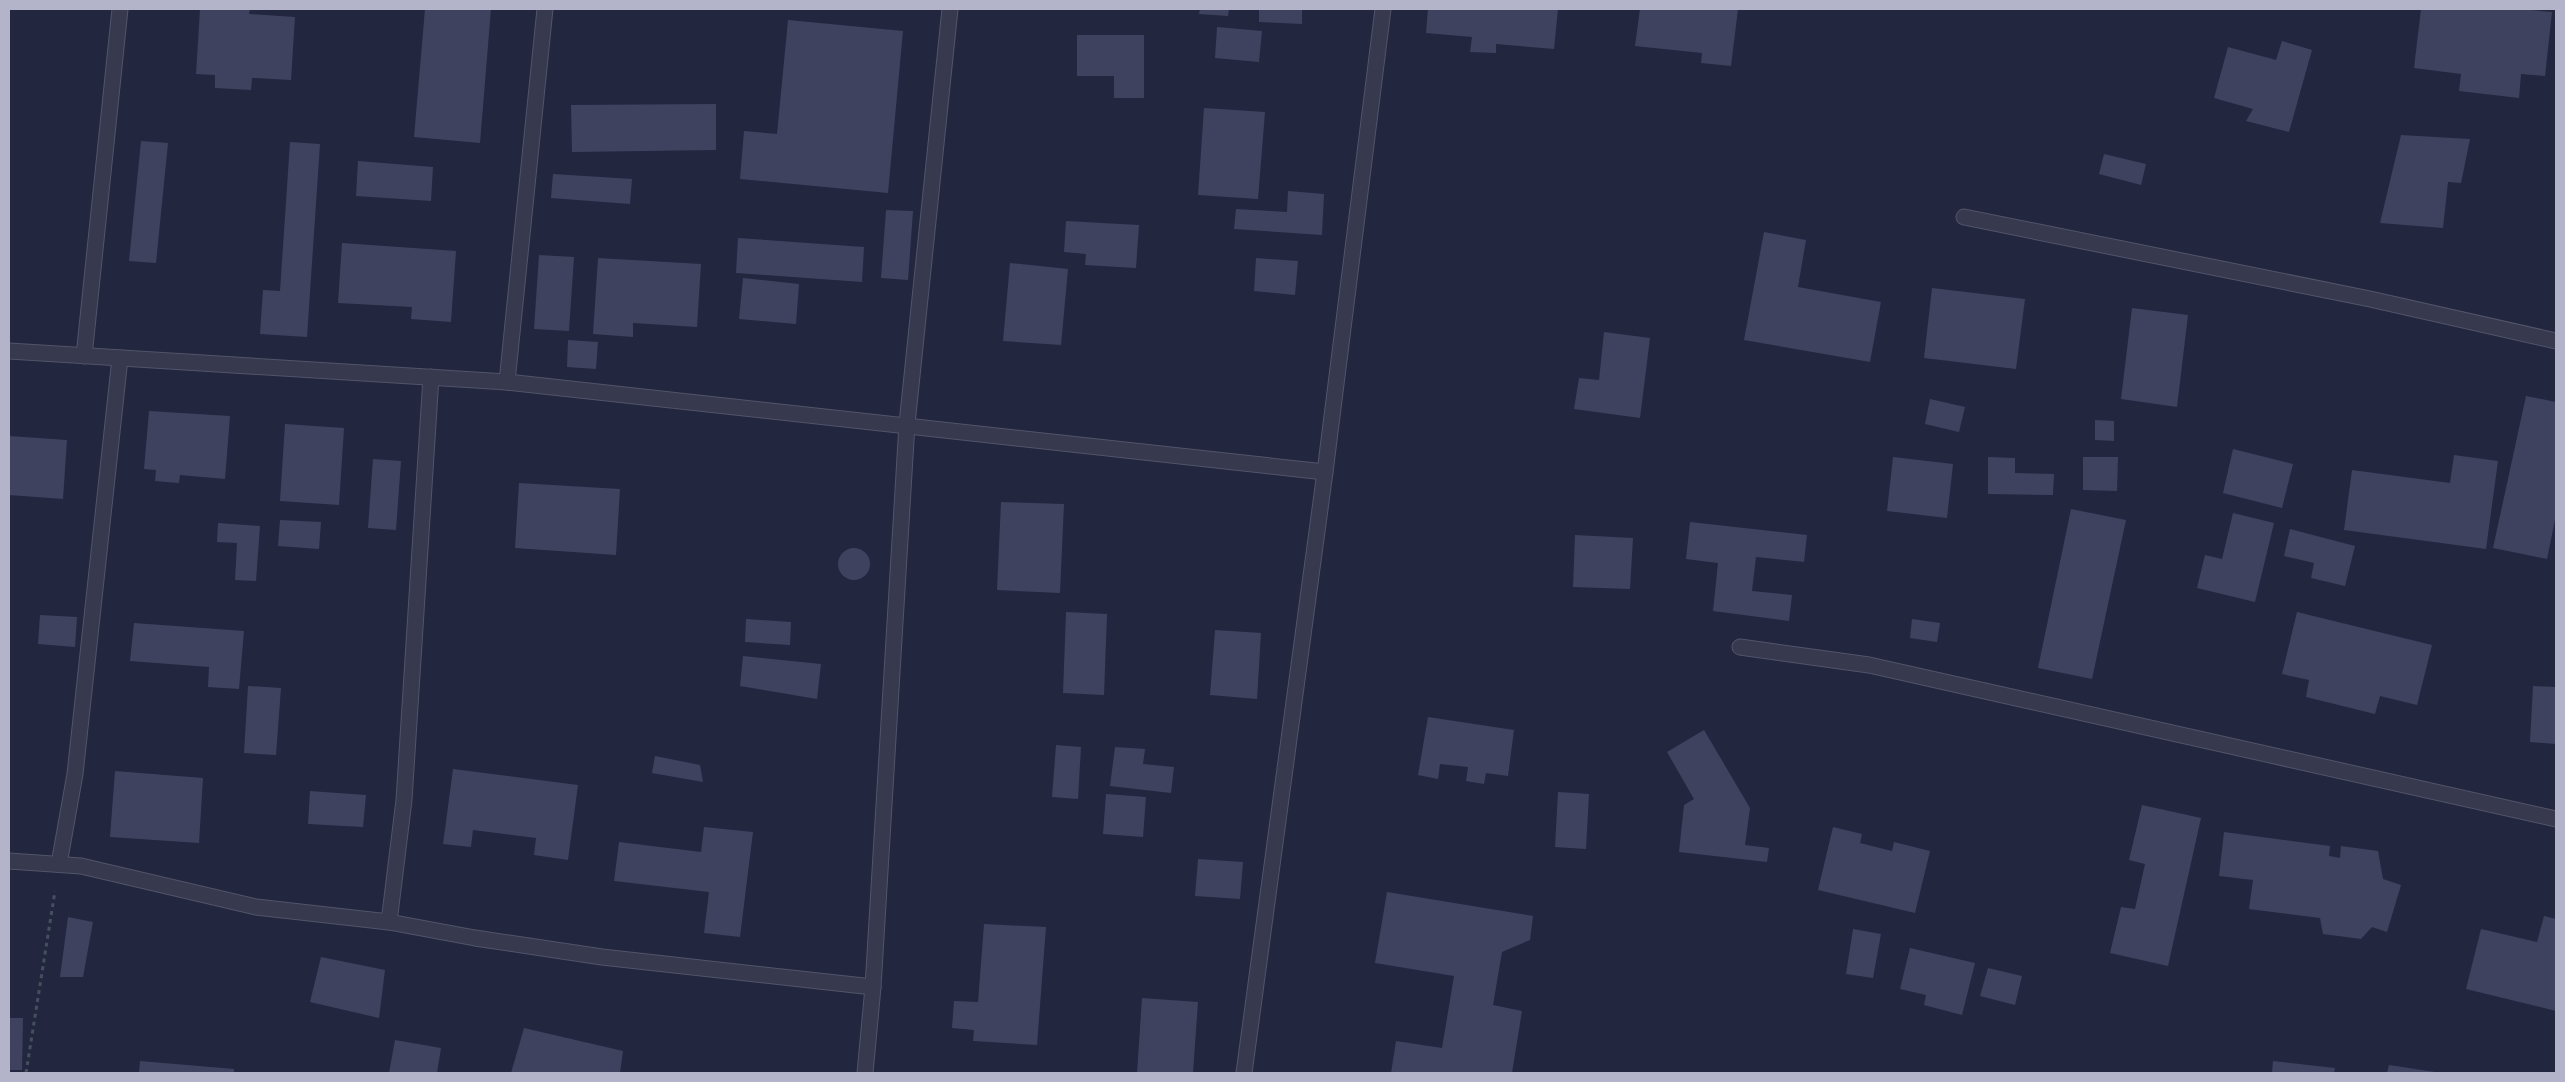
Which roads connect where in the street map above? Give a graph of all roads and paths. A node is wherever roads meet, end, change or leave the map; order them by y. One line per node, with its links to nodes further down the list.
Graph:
1 (120, 9): 8 (street)
2 (545, 9): 11 (street)
3 (950, 9): 12 (street)
4 (1383, 9): 13 (street)
5 (1964, 217): 6 (street)
6 (2556, 341)
7 (9, 351): 8 (street)
8 (84, 356): 9 (street)
9 (120, 358): 10 (street); 17 (street)
10 (431, 377): 11 (street); 18 (street)
11 (507, 382): 12 (street)
12 (907, 424): 13 (street); 19 (street)
13 (1325, 472): 22 (street)
14 (1740, 646): 15 (street)
15 (2556, 819)
16 (9, 861): 17 (street)
17 (59, 864): 18 (street); 20 (path)
18 (389, 922): 19 (street)
19 (873, 987): 21 (street)
20 (26, 1073)
21 (865, 1073)
22 (1244, 1073)

